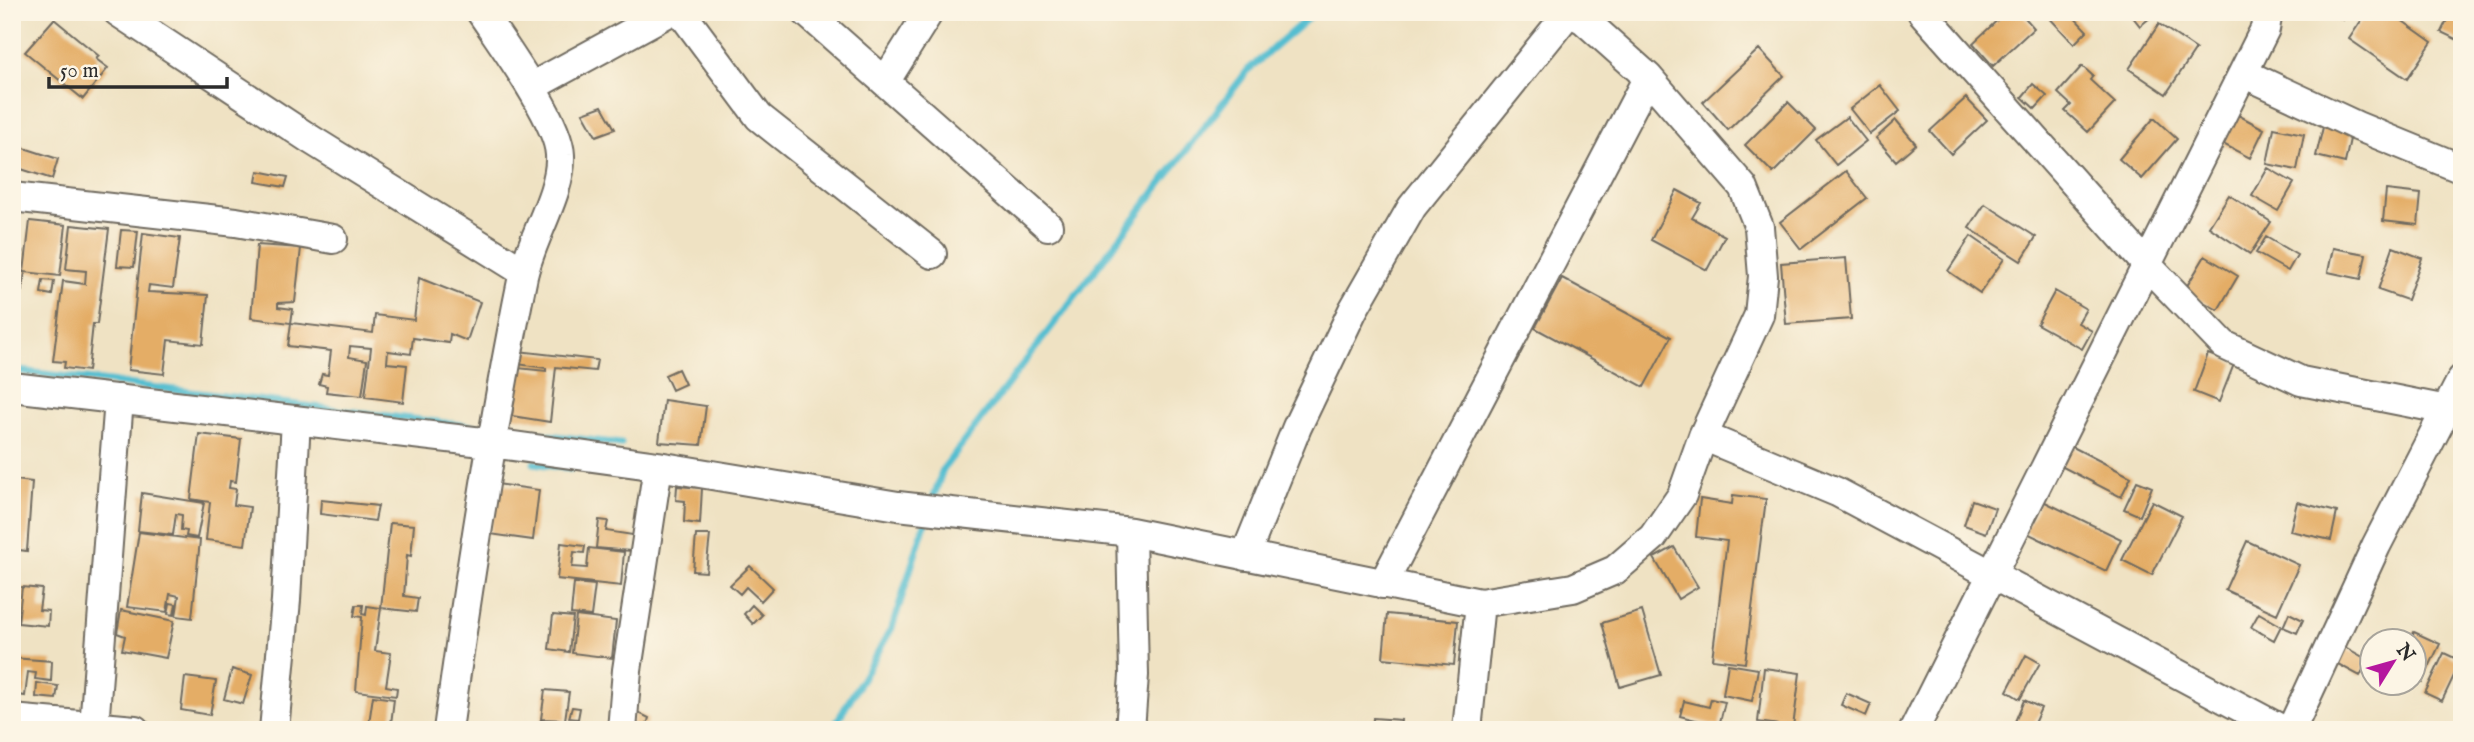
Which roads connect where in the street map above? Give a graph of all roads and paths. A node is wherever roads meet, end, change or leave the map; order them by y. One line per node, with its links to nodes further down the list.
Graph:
1 (118, 12): 19 (street)
2 (481, 12): 12 (street)
3 (669, 12): 12 (street)
4 (681, 12): 17 (street)
5 (806, 12): 11 (street)
6 (929, 12): 11 (street)
7 (1922, 12): 18 (street)
8 (2268, 12): 9 (street)
9 (2243, 73): 13 (street); 18 (street)
10 (1648, 76): 25 (street); 29 (street); 31 (street)
11 (885, 82): 15 (street)
12 (531, 87): 19 (street)
13 (2462, 169)
14 (12, 197): 16 (street)
15 (1048, 226)
16 (333, 239)
17 (932, 254)
18 (2148, 266): 23 (street); 30 (street)
19 (524, 272): 26 (street)
20 (2462, 379): 23 (street)
21 (12, 387): 22 (street)
22 (120, 399): 24 (street); 34 (street)
23 (2447, 410): 43 (street)
24 (296, 420): 26 (street); 36 (street)
25 (1703, 436): 30 (street); 32 (street)
26 (491, 443): 27 (street); 37 (street)
27 (658, 466): 28 (street); 38 (street)
28 (1131, 532): 29 (street); 39 (street)
29 (1245, 556): 31 (street)
30 (1990, 575): 41 (street); 42 (street)
31 (1382, 584): 32 (street)
32 (1480, 603): 40 (street)
33 (12, 719): 34 (street)
34 (94, 727): 35 (street)
35 (135, 730)
36 (274, 730)
37 (448, 730)
38 (622, 730)
39 (1130, 730)
40 (1467, 730)
41 (1914, 730)
42 (2283, 730)
43 (2291, 730)

